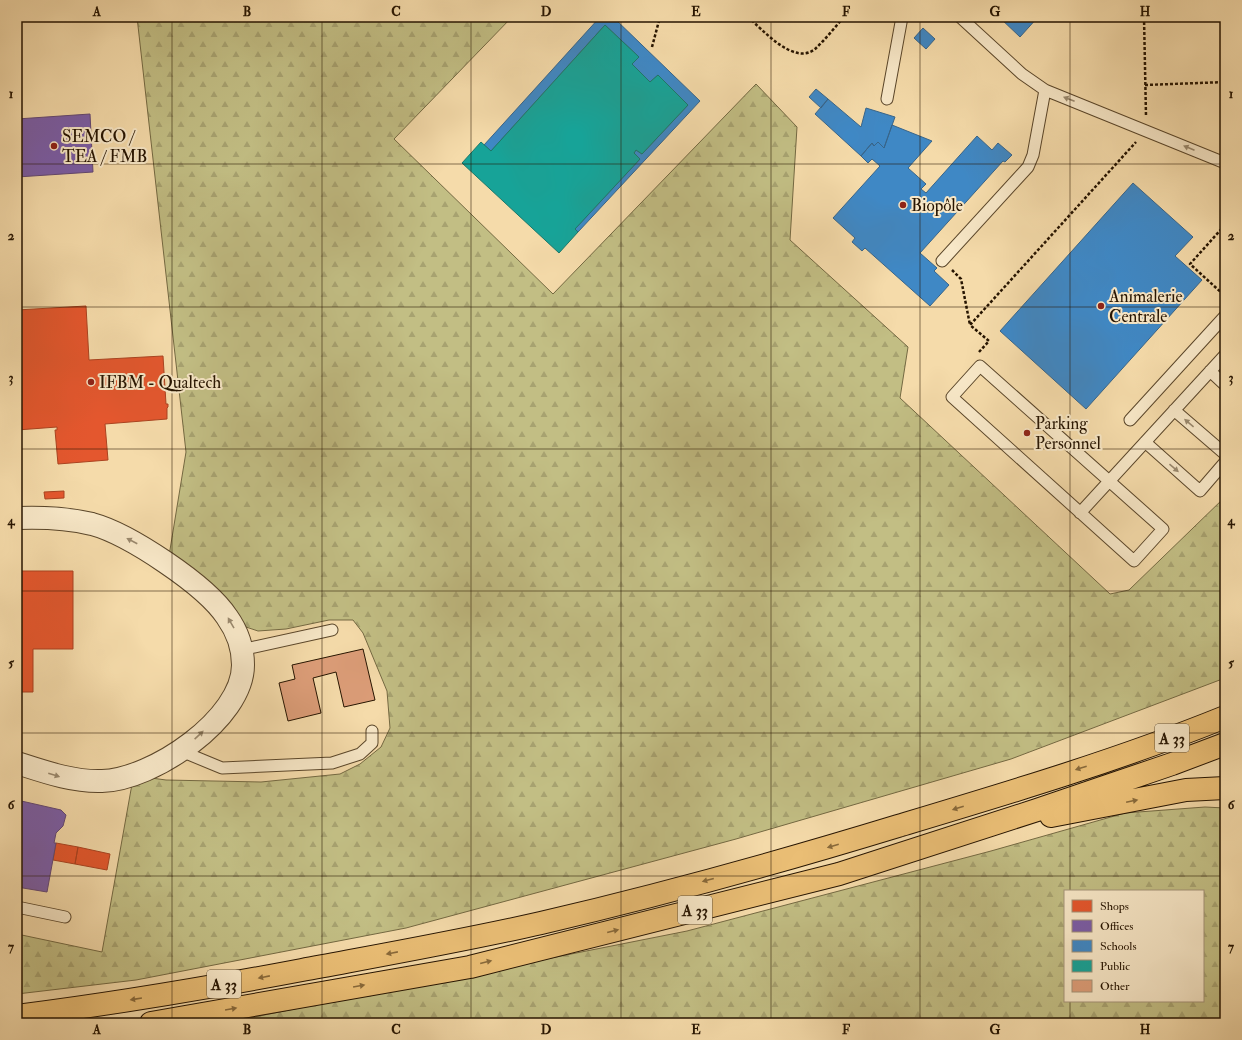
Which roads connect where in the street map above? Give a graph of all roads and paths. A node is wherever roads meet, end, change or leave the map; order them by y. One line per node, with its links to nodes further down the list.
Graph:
1 (660, 17): 7 (path)
2 (748, 17): 3 (path)
3 (844, 17)
4 (902, 17): 11 (lane)
5 (960, 17): 10 (lane)
6 (1144, 17): 9 (path)
7 (652, 47)
8 (1225, 82): 9 (path)
9 (1145, 85): 12 (path)
10 (1045, 90): 12 (lane, one-way to 10); 15 (lane)
11 (887, 99)
12 (1146, 130): 13 (lane, one-way to 12); 18 (path)
13 (1225, 163)
14 (1225, 225): 16 (path)
15 (942, 261): 18 (path)
16 (1225, 296)
17 (1225, 316): 24 (lane)
18 (970, 325): 20 (path)
19 (1225, 355): 21 (lane)
20 (980, 366): 28 (lane); 29 (lane)
21 (1210, 371): 22 (lane); 23 (lane)
22 (1225, 384)
23 (1174, 410): 25 (lane); 26 (lane, one-way to 23)
24 (1130, 420)
25 (1145, 442): 27 (lane, one-way to 27); 28 (lane)
26 (1225, 454)
27 (1225, 462)
28 (1109, 481): 29 (lane); 29 (lane)
29 (1080, 513)
30 (17, 518): 32 (street, one-way to 30)
31 (332, 630): 32 (lane)
32 (241, 650): 37 (street, one-way to 32)
33 (1225, 704): 38 (highway)
34 (1225, 717): 38 (highway, A 33)
35 (372, 731): 37 (lane)
36 (1225, 744): 41 (highway, A 33)
37 (181, 751): 39 (street, one-way to 37)
38 (1118, 756): 44 (highway, A 33, one-way to 44)
39 (17, 763)
40 (1225, 788): 41 (highway, one-way to 40)
41 (983, 828): 45 (highway, A 33, one-way to 41)
42 (17, 907): 43 (lane)
43 (65, 917)
44 (17, 1016)
45 (151, 1023)

